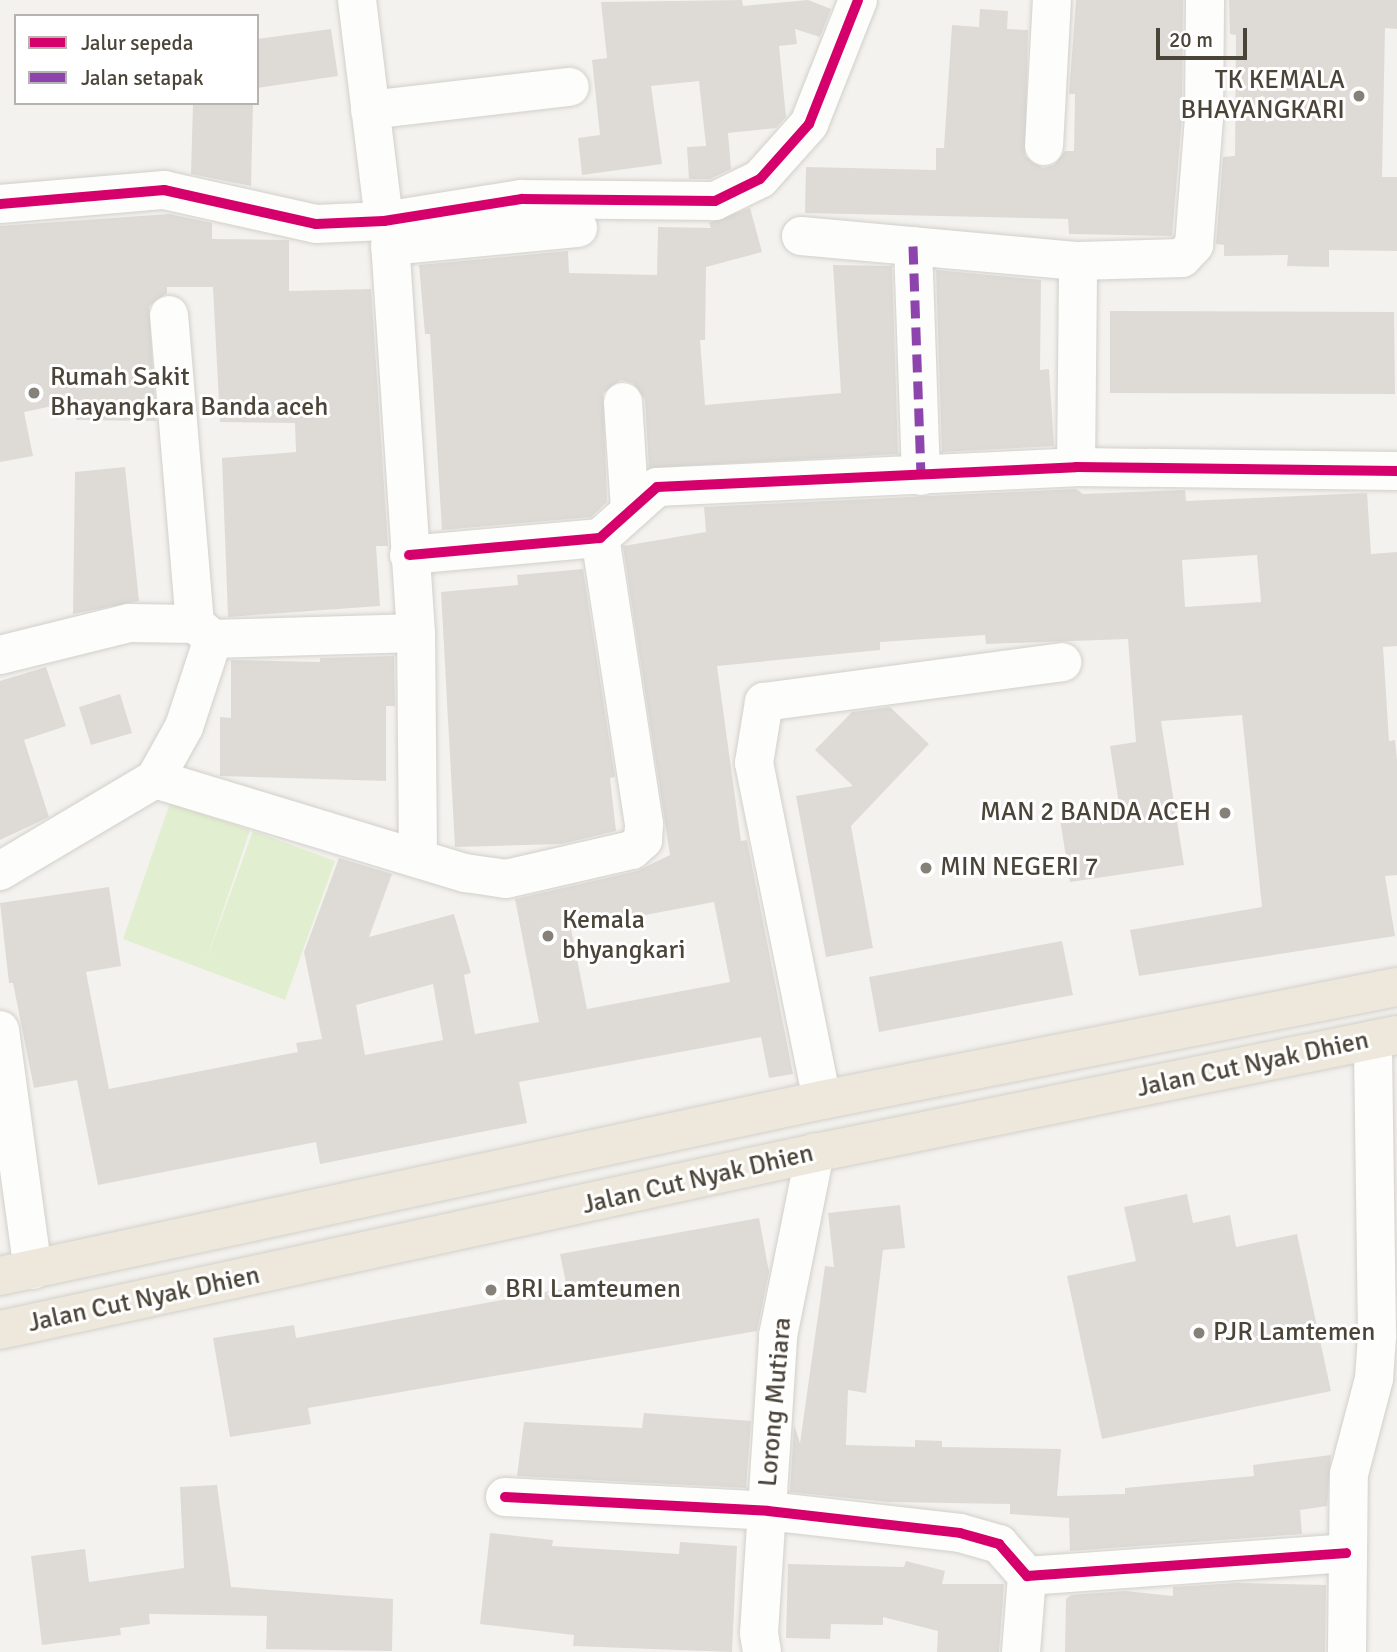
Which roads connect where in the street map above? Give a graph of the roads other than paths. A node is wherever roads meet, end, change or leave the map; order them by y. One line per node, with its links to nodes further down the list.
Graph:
1 (357, 0): 6 (street)
2 (858, 0): 9 (street)
3 (1052, 0): 7 (street)
4 (1205, 0): 13 (street)
5 (570, 87): 6 (street)
6 (370, 110): 9 (street)
7 (1044, 146)
8 (0, 204): 9 (street)
9 (384, 221)
10 (578, 228): 21 (street)
11 (802, 236): 12 (street)
12 (913, 246): 13 (street); 18 (street)
13 (1077, 261): 16 (street)
14 (169, 315): 22 (street)
15 (623, 402): 19 (street)
16 (1076, 467): 17 (street); 18 (street)
17 (1397, 471)
18 (921, 476): 19 (street)
19 (630, 511): 20 (street)
20 (600, 538): 21 (street); 27 (street)
21 (409, 555): 23 (street)
22 (204, 631): 23 (street); 24 (street); 26 (street)
23 (416, 634): 27 (street)
24 (0, 655)
25 (1062, 662): 32 (street)
26 (155, 779): 27 (street); 28 (street)
27 (418, 856)
28 (0, 871)
29 (1397, 987): 32 (highway, Jalan Cut Nyak Dhien)
30 (1385, 1038): 33 (highway, Jalan Cut Nyak Dhien); 38 (street)
31 (2, 1047): 34 (street)
32 (822, 1100): 34 (highway, Jalan Cut Nyak Dhien)
33 (814, 1153): 35 (highway, Jalan Cut Nyak Dhien); 37 (street, Lorong Mutiara)
34 (16, 1273)
35 (0, 1331)
36 (505, 1497): 37 (street)
37 (768, 1511): 39 (street); 40 (street, Lorong Mutiara)
38 (1346, 1553): 39 (street); 42 (street)
39 (1027, 1576): 41 (street)
40 (762, 1652)
41 (1021, 1652)
42 (1347, 1652)

